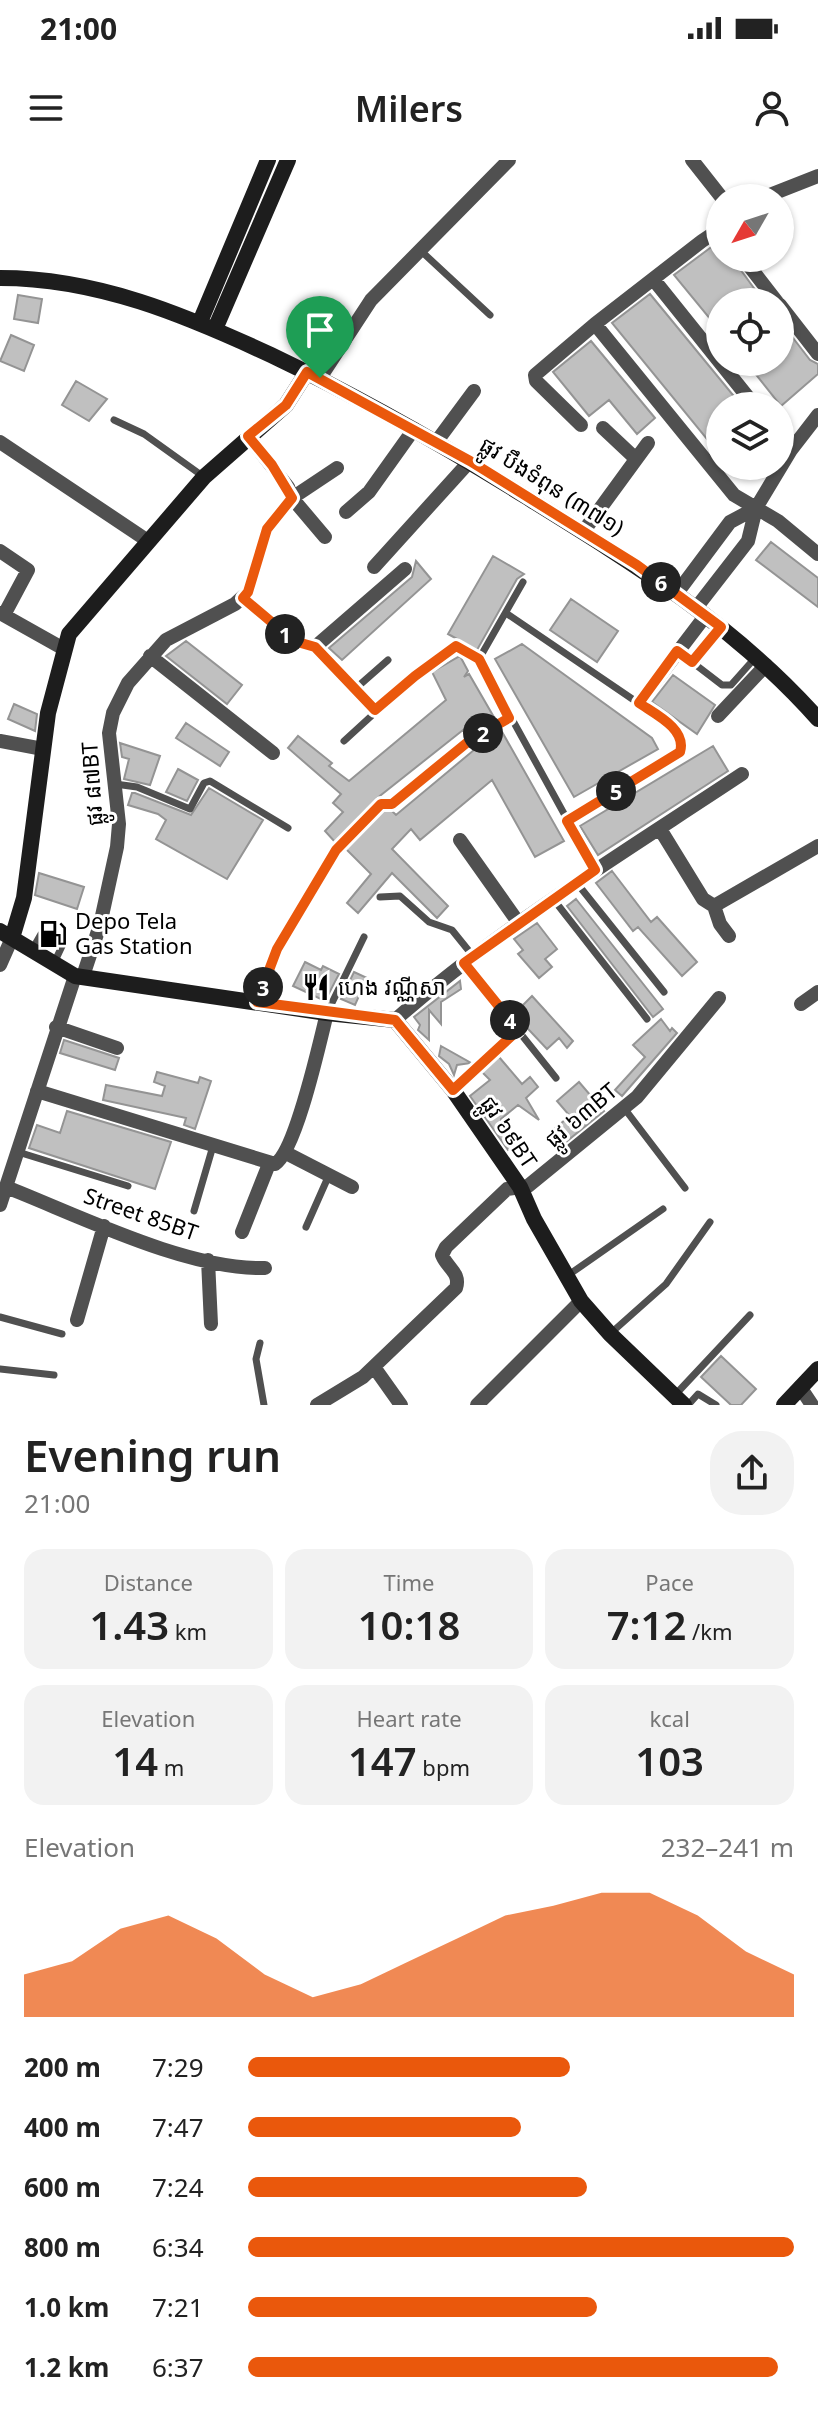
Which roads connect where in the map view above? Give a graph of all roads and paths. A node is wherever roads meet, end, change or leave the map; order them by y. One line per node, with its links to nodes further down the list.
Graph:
1 (268, 160): 10 (street)
2 (288, 160): 10 (street)
3 (509, 160): 9 (street)
4 (692, 160): 6 (street)
5 (818, 176): 7 (street)
6 (711, 184)
7 (794, 185)
8 (706, 238): 13 (street)
9 (420, 250): 15 (lane); 20 (street)
10 (236, 260): 18 (street)
11 (754, 272): 14 (street)
12 (0, 278): 18 (street, ផ្លូវ បឹងទំពុន (៣៧១))
13 (654, 280): 17 (street); 22 (street)
14 (766, 288)
15 (490, 315)
16 (794, 323): 19 (street)
17 (595, 324): 25 (street); 39 (street)
18 (207, 326): 20 (street, ផ្លូវ បឹងទំពុន (៣៧១))
19 (818, 354)
20 (314, 375): 27 (street, ផ្លូវ បឹងទំពុន (៣៧១)); 28 (street)
21 (474, 391): 29 (street)
22 (744, 392)
23 (818, 415): 32 (street)
24 (114, 420): 36 (lane)
25 (581, 425)
26 (603, 428): 33 (street)
27 (414, 429): 29 (street, ផ្លូវ បឹងទំពុន (៣៧១)); 40 (street)
28 (248, 436): 36 (street); 38 (street)
29 (437, 441): 34 (street, ផ្លូវ បឹងទំពុន (៣៧១))
30 (0, 442): 43 (street)
31 (648, 443): 33 (street)
32 (794, 446)
33 (636, 459): 41 (street)
34 (470, 461): 41 (street, ផ្លូវ បឹងទំពុន (៣៧១)); 46 (street)
35 (337, 468): 38 (street)
36 (204, 477): 43 (street)
37 (773, 480): 39 (street)
38 (292, 498): 42 (street); 50 (street)
39 (756, 508): 45 (street); 49 (street); 51 (street)
40 (346, 512)
41 (583, 532): 49 (street, ផ្លូវ បឹងទំពុន (៣៧១))
42 (325, 537)
43 (148, 541): 56 (street)
44 (0, 551): 53 (street)
45 (818, 554)
46 (374, 567)
47 (405, 569): 55 (street)
48 (523, 582): 52 (lane)
49 (677, 593): 51 (street, ផ្លូវ បឹងទំពុន (៣៧១))
50 (243, 598): 55 (street); 58 (street, ផ្លូវ ៨៧BT)
51 (701, 611): 54 (street, ផ្លូវ បឹងទំពុន (៣៧១)); 57 (street)
52 (506, 613): 59 (lane); 64 (lane)
53 (2, 614): 56 (street)
54 (721, 627): 61 (street, ផ្លូវ បឹងទំពុន (៣៧១)); 62 (lane)
55 (315, 647): 63 (street)
56 (64, 649): 71 (street)
57 (677, 651): 62 (lane); 64 (street)
58 (150, 656): 72 (street); 74 (street, ផ្លូវ ៨៧BT)
59 (479, 659): 65 (lane); 67 (lane)
60 (388, 660): 63 (lane)
61 (761, 661): 62 (lane); 66 (street); 68 (street, ផ្លូវ បឹងទំពុន (៣៧១))
62 (692, 662)
63 (355, 689): 65 (street)
64 (639, 703): 75 (lane)
65 (375, 710): 70 (lane)
66 (718, 716)
67 (509, 718): 75 (lane); 95 (lane)
68 (818, 719)
69 (0, 741): 71 (street)
70 (344, 741)
71 (43, 749): 86 (street)
72 (273, 753)
73 (742, 774): 77 (street)
74 (115, 784): 76 (lane); 91 (street, ផ្លូវ ៨៧BT)
75 (567, 821): 80 (lane)
76 (288, 828)
77 (660, 829): 80 (street); 84 (street)
78 (460, 840): 85 (street)
79 (818, 846): 84 (street)
80 (595, 870): 81 (street)
81 (576, 882): 83 (street); 92 (lane)
82 (380, 897): 89 (lane)
83 (552, 898): 85 (street); 98 (lane)
84 (714, 906): 87 (street)
85 (518, 922): 89 (street)
86 (6, 934): 90 (street); 91 (street)
87 (729, 936)
88 (364, 937): 97 (lane)
89 (469, 959): 99 (street); 101 (lane)
90 (0, 965)
91 (79, 976): 95 (street); 100 (street, ផ្លូវ ៨៧BT)
92 (664, 992)
93 (818, 992): 96 (street)
94 (719, 998): 106 (street, ផ្លូវ ៦៣BT)
95 (257, 1002): 97 (street)
96 (801, 1004)
97 (327, 1013): 99 (street); 109 (street)
98 (647, 1019)
99 (395, 1020): 104 (street, ផ្លូវ ៦៩BT)
100 (56, 1027): 102 (street); 105 (street, ផ្លូវ ៨៧BT)
101 (518, 1030): 103 (lane); 104 (lane)
102 (117, 1048)
103 (556, 1078)
104 (453, 1090): 115 (street, ផ្លូវ ៦៩BT)
105 (37, 1091): 107 (street); 108 (street, ផ្លូវ ៨៧BT)
106 (624, 1108): 115 (street, ផ្លូវ ៦៣BT); 116 (lane)
107 (213, 1146): 110 (street); 119 (lane)
108 (18, 1152): 112 (lane); 113 (street, ផ្លូវ ៨៧BT)
109 (286, 1153): 110 (street); 111 (street)
110 (269, 1164): 123 (street)
111 (329, 1175): 114 (street); 122 (lane)
112 (128, 1186)
113 (6, 1187): 117 (street, ផ្លូវ ៨៧BT); 121 (street, Street 85BT)
114 (352, 1187)
115 (520, 1187): 126 (street, ផ្លូវ ៦៩BT); 135 (street, ផ្លូវ ៦៣BT)
116 (685, 1188)
117 (0, 1205)
118 (663, 1209): 126 (lane)
119 (194, 1211)
120 (710, 1222): 133 (lane)
121 (104, 1226): 124 (street, Street 85BT); 130 (street)
122 (306, 1227)
123 (242, 1232)
124 (208, 1260): 125 (street, Street 85BT); 131 (street)
125 (265, 1268)
126 (567, 1276): 127 (street, ផ្លូវ ៦៩BT)
127 (581, 1301): 133 (street, ផ្លូវ ៦៩BT); 144 (street)
128 (750, 1315): 140 (lane)
129 (0, 1317): 132 (lane)
130 (77, 1320)
131 (211, 1324)
132 (62, 1334)
133 (610, 1334): 140 (street, ផ្លូវ ៦៩BT)
134 (260, 1343): 141 (lane)
135 (374, 1367): 142 (street, ផ្លូវ ៦៣BT); 143 (street)
136 (0, 1369): 138 (lane)
137 (818, 1369): 139 (street)
138 (54, 1375)
139 (800, 1387): 146 (street); 147 (street)
140 (682, 1402): 145 (lane)
141 (264, 1405)
142 (317, 1405)
143 (401, 1405)
144 (477, 1405)
145 (716, 1405)
146 (784, 1405)
147 (812, 1405)

